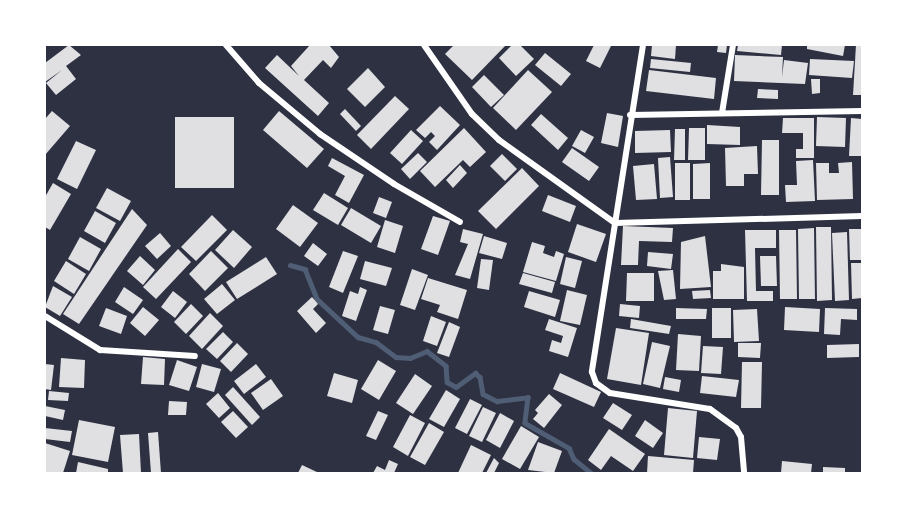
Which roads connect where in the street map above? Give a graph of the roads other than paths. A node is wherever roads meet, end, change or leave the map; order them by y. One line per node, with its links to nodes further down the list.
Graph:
1 (226, 45): 9 (street)
2 (424, 45): 10 (street)
3 (643, 45): 7 (street)
4 (734, 45): 6 (street)
5 (862, 111): 6 (street)
6 (722, 113): 7 (street)
7 (630, 115): 10 (street)
8 (862, 216): 10 (street)
9 (460, 222)
10 (615, 223): 13 (street)
11 (45, 316): 12 (street)
12 (195, 356)
13 (744, 473)

